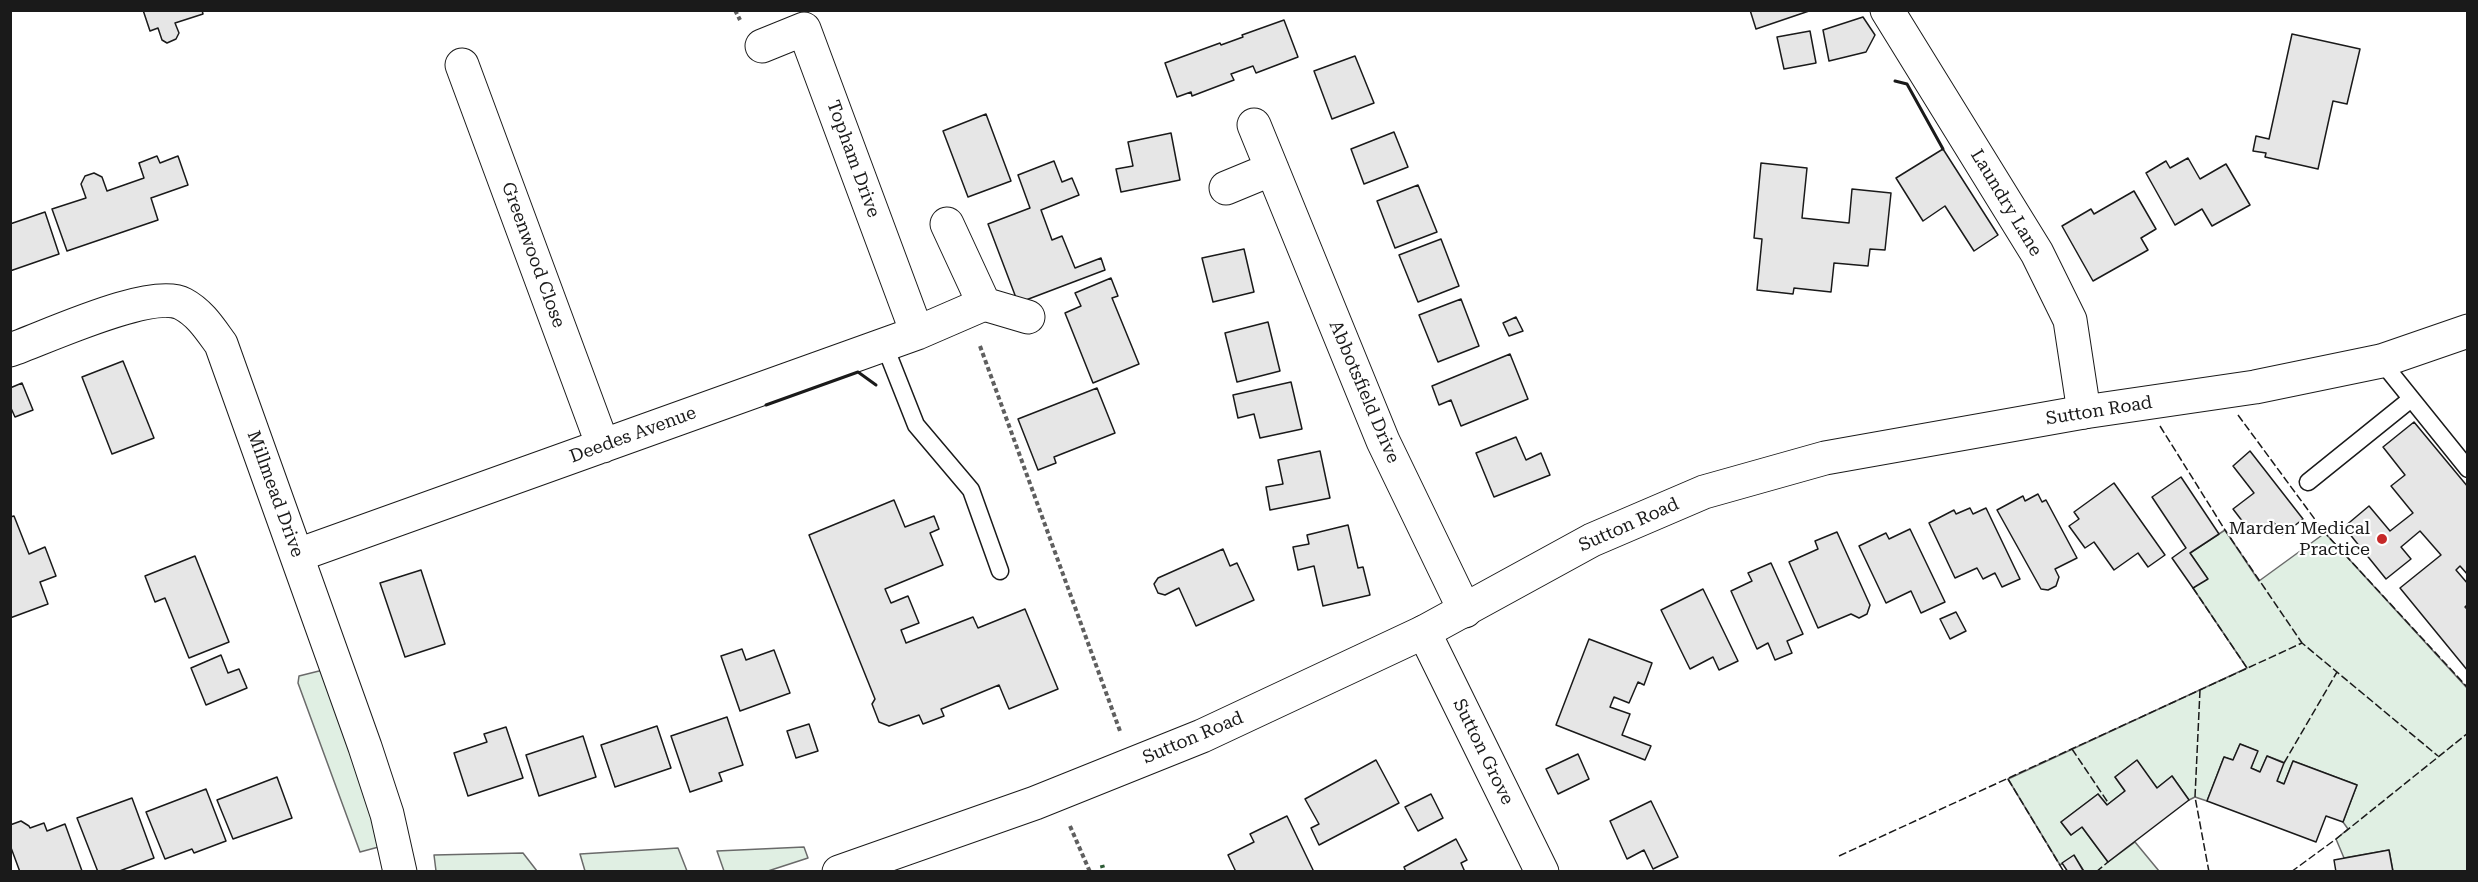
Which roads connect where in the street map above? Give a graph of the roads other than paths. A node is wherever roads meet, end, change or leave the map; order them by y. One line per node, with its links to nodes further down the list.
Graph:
1 (1887, 10): 16 (street, Laundry Lane)
2 (762, 46): 11 (street, Topham Drive)
3 (462, 65): 17 (street, Greenwood Close)
4 (1254, 125): 5 (street, Abbotsfield Drive)
5 (1272, 169): 6 (street); 22 (street, Abbotsfield Drive)
6 (1226, 188)
7 (947, 224): 8 (street)
8 (976, 308): 9 (street); 11 (street, Deedes Avenue)
9 (1028, 317)
10 (2468, 331): 14 (street, Sutton Road)
11 (917, 333): 12 (street, Deedes Avenue)
12 (884, 344): 17 (street, Deedes Avenue); 21 (lane)
13 (10, 350): 20 (street, Millmead Drive)
14 (2381, 361): 15 (lane); 16 (street, Sutton Road)
15 (2411, 399): 18 (lane); 19 (lane)
16 (2084, 412): 22 (street, Sutton Road)
17 (603, 446): 20 (street, Deedes Avenue)
18 (2468, 469)
19 (2308, 482)
20 (298, 555): 24 (street, Millmead Drive)
21 (1000, 571)
22 (1465, 610): 23 (street, Sutton Road)
23 (1424, 632): 25 (street, Sutton Road); 26 (street, Sutton Grove)
24 (400, 872)
25 (839, 872)
26 (1542, 872)

